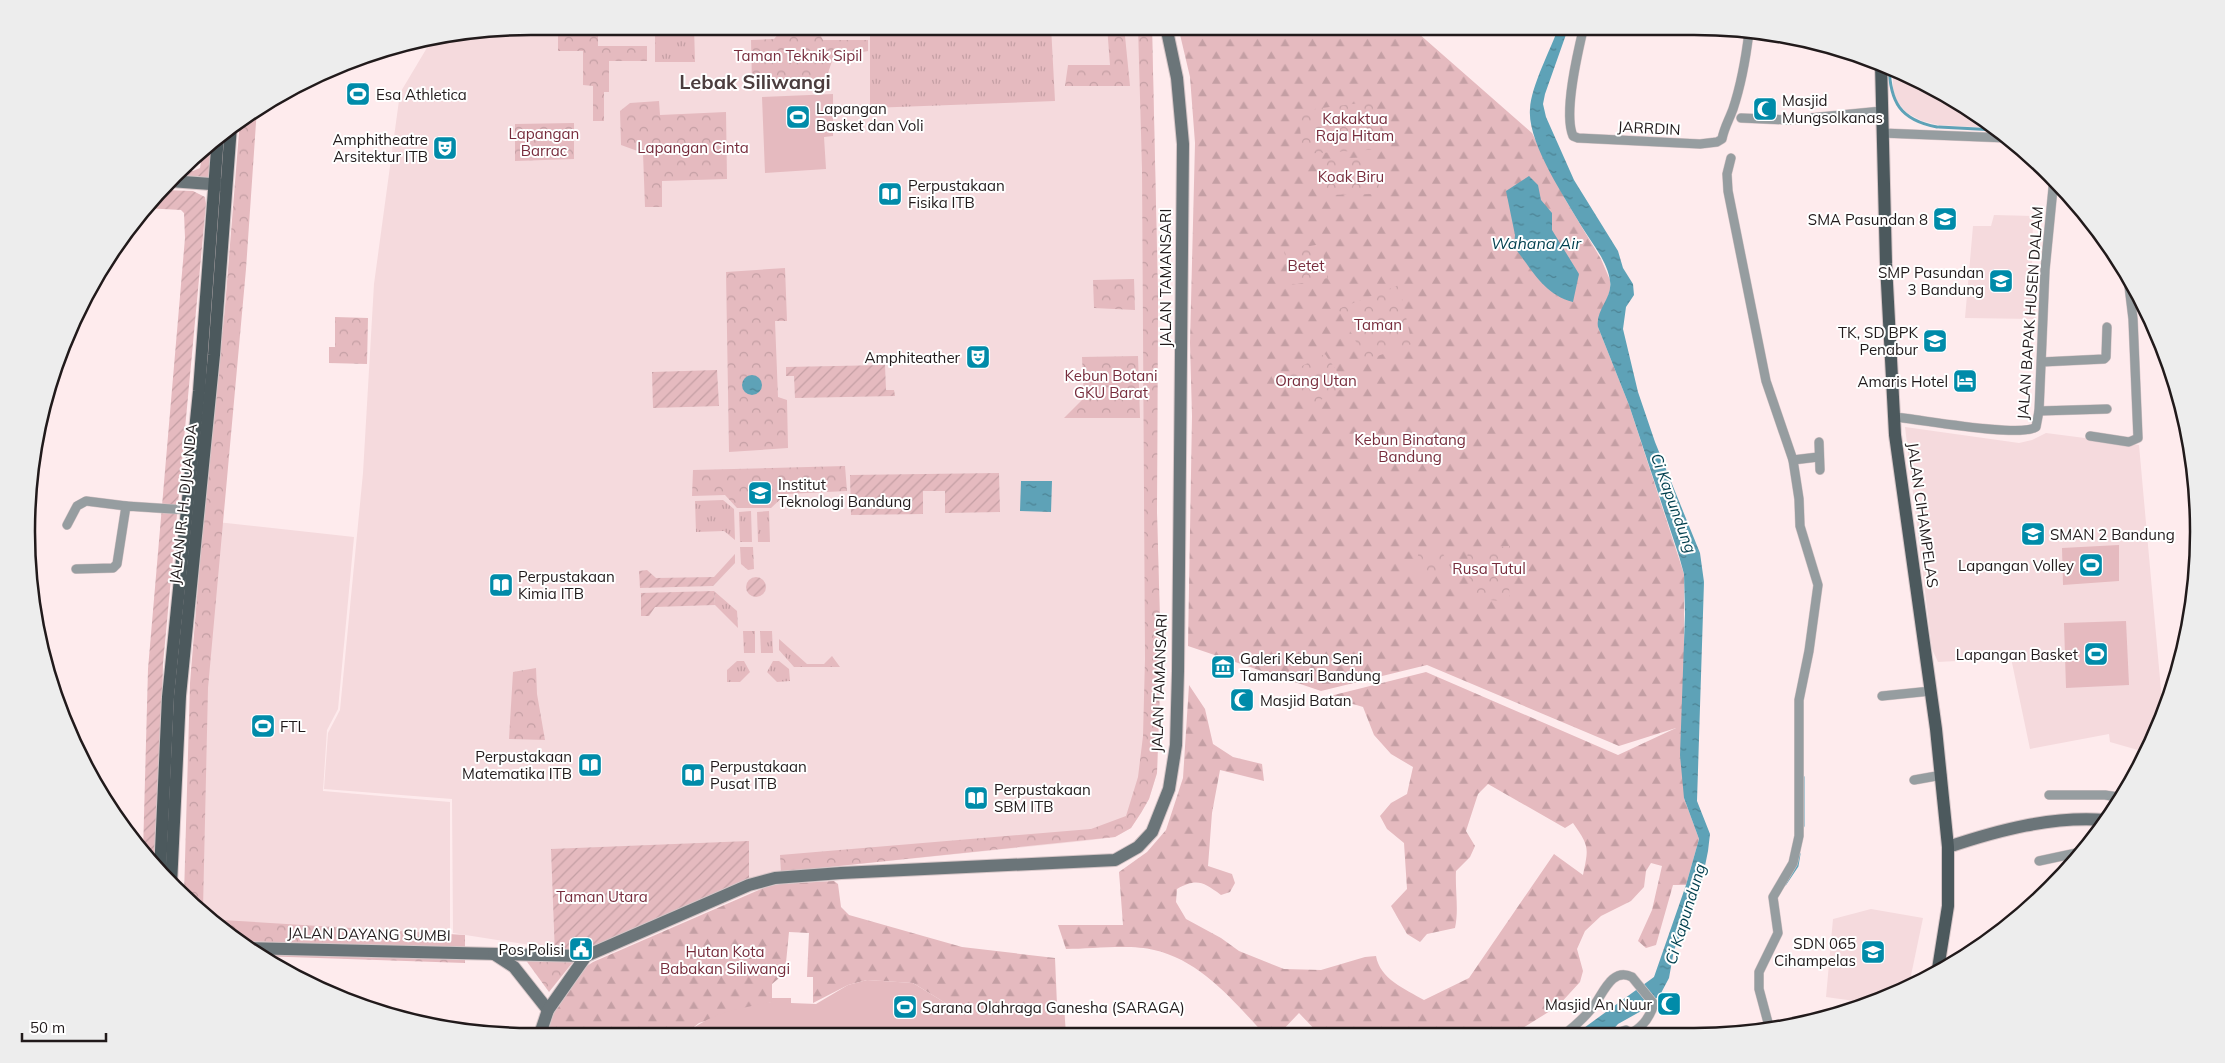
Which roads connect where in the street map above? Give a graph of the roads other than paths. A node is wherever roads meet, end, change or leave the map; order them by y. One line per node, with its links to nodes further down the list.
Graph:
1 (1168, 35): 47 (main road, JALAN TAMANSARI)
2 (1582, 35): 3 (street, JARRDIN)
3 (1749, 38)
4 (1881, 72): 5 (main road, JALAN CIHAMPELAS)
5 (1882, 111): 6 (street); 7 (main road, JALAN CIHAMPELAS)
6 (1741, 118)
7 (1882, 133): 9 (street); 21 (main road, JALAN CIHAMPELAS)
8 (229, 138): 13 (main road, JALAN IR. H. DJUANDA)
9 (1995, 138)
10 (219, 146): 13 (main road, JALAN IR. H. DJUANDA)
11 (1731, 158): 25 (street)
12 (178, 182): 13 (main road)
13 (221, 185): 17 (main road, JALAN IR. H. DJUANDA)
14 (2053, 189): 18 (street, JALAN BAPAK HUSEN DALAM)
15 (2130, 296): 22 (street)
16 (2106, 327): 18 (street)
17 (208, 355): 28 (main road, JALAN IR. H. DJUANDA); 31 (main road, JALAN IR. H. DJUANDA)
18 (2042, 362): 20 (street, JALAN BAPAK HUSEN DALAM)
19 (2107, 409): 20 (street)
20 (2039, 411): 21 (street, JALAN BAPAK HUSEN DALAM)
21 (1894, 417): 33 (main road, JALAN CIHAMPELAS)
22 (2090, 436)
23 (1819, 442): 24 (street)
24 (1818, 457): 25 (street); 26 (street)
25 (1792, 460): 50 (street)
26 (1820, 470)
27 (126, 506): 28 (street); 29 (street); 30 (street)
28 (187, 510): 31 (main road, JALAN IR. H. DJUANDA)
29 (67, 525)
30 (76, 569)
31 (183, 600): 32 (main road, JALAN IR. H. DJUANDA)
32 (178, 642): 42 (main road, JALAN IR. H. DJUANDA); 44 (main road, JALAN IR. H. DJUANDA)
33 (1931, 691): 34 (street); 35 (main road, JALAN CIHAMPELAS)
34 (1882, 696)
35 (1942, 775): 36 (street); 40 (main road, JALAN CIHAMPELAS)
36 (1914, 780)
37 (2049, 795): 38 (street)
38 (2113, 796)
39 (2097, 820): 40 (main road)
40 (1948, 847): 48 (main road, JALAN CIHAMPELAS)
41 (2071, 854): 43 (street)
42 (160, 862)
43 (2039, 862)
44 (172, 874)
45 (263, 948): 46 (main road, JALAN DAYANG SUMBI)
46 (492, 953): 47 (main road, JALAN DAYANG SUMBI); 49 (main road)
47 (586, 956): 49 (main road)
48 (1939, 963)
49 (548, 1010): 51 (main road)
50 (1768, 1022)
51 (542, 1028)
52 (1573, 1028): 53 (street)
53 (1638, 1028)

